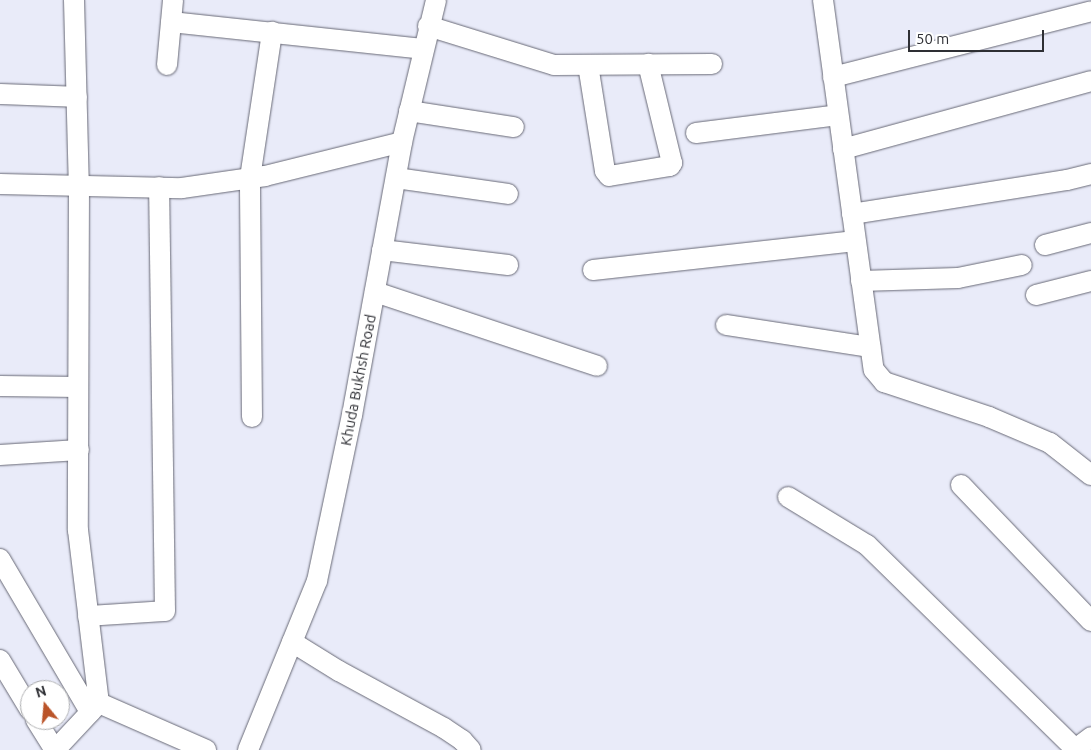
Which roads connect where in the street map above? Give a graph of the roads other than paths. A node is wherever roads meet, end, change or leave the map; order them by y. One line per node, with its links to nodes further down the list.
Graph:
1 (74, 0): 17 (street)
2 (173, 0): 6 (street)
3 (436, 0): 7 (street, Khuda Bukhsh Road)
4 (822, 0): 14 (street)
5 (1091, 11): 14 (street)
6 (171, 22): 8 (street); 12 (street)
7 (428, 26): 9 (street, Khuda Bukhsh Road); 13 (street)
8 (272, 32): 9 (street); 25 (street)
9 (423, 49): 18 (street, Khuda Bukhsh Road)
10 (648, 64): 11 (street); 13 (street); 13 (street)
11 (712, 64)
12 (167, 65)
13 (588, 65)
14 (833, 77): 19 (street)
15 (1091, 81): 23 (street)
16 (0, 94): 17 (street)
17 (77, 97): 28 (street)
18 (409, 111): 20 (street); 22 (street, Khuda Bukhsh Road)
19 (838, 115): 21 (street); 23 (street)
20 (514, 127)
21 (696, 133)
22 (402, 142): 25 (street); 26 (street, Khuda Bukhsh Road)
23 (843, 149): 31 (street)
24 (1091, 174): 31 (street)
25 (250, 178): 29 (street); 48 (street)
26 (396, 178): 30 (street); 35 (street, Khuda Bukhsh Road)
27 (0, 184): 28 (street)
28 (79, 185): 29 (street); 47 (street)
29 (159, 187): 55 (street)
30 (508, 194)
31 (852, 214): 33 (street)
32 (1091, 233): 34 (street)
33 (855, 241): 38 (street); 39 (street)
34 (1045, 244)
35 (382, 250): 36 (street); 41 (street, Khuda Bukhsh Road)
36 (508, 265)
37 (1022, 265): 39 (street)
38 (593, 270)
39 (861, 281): 44 (street)
40 (1091, 281): 42 (street)
41 (375, 292): 45 (street); 57 (street, Khuda Bukhsh Road)
42 (1036, 295)
43 (726, 325): 44 (street)
44 (870, 347): 51 (street)
45 (597, 366)
46 (0, 386): 47 (street)
47 (78, 387): 49 (street)
48 (252, 417)
49 (79, 450): 50 (street); 55 (street)
50 (0, 455)
51 (1091, 475)
52 (961, 486): 56 (street)
53 (788, 496): 62 (street)
54 (0, 559): 60 (street)
55 (88, 616): 60 (street)
56 (1091, 621)
57 (292, 642): 64 (street, Khuda Bukhsh Road); 65 (street)
58 (3, 671): 59 (street)
59 (20, 696)
60 (95, 708): 61 (street); 63 (street)
61 (42, 730)
62 (1080, 745)
63 (206, 750)
64 (248, 750)
65 (471, 750)

